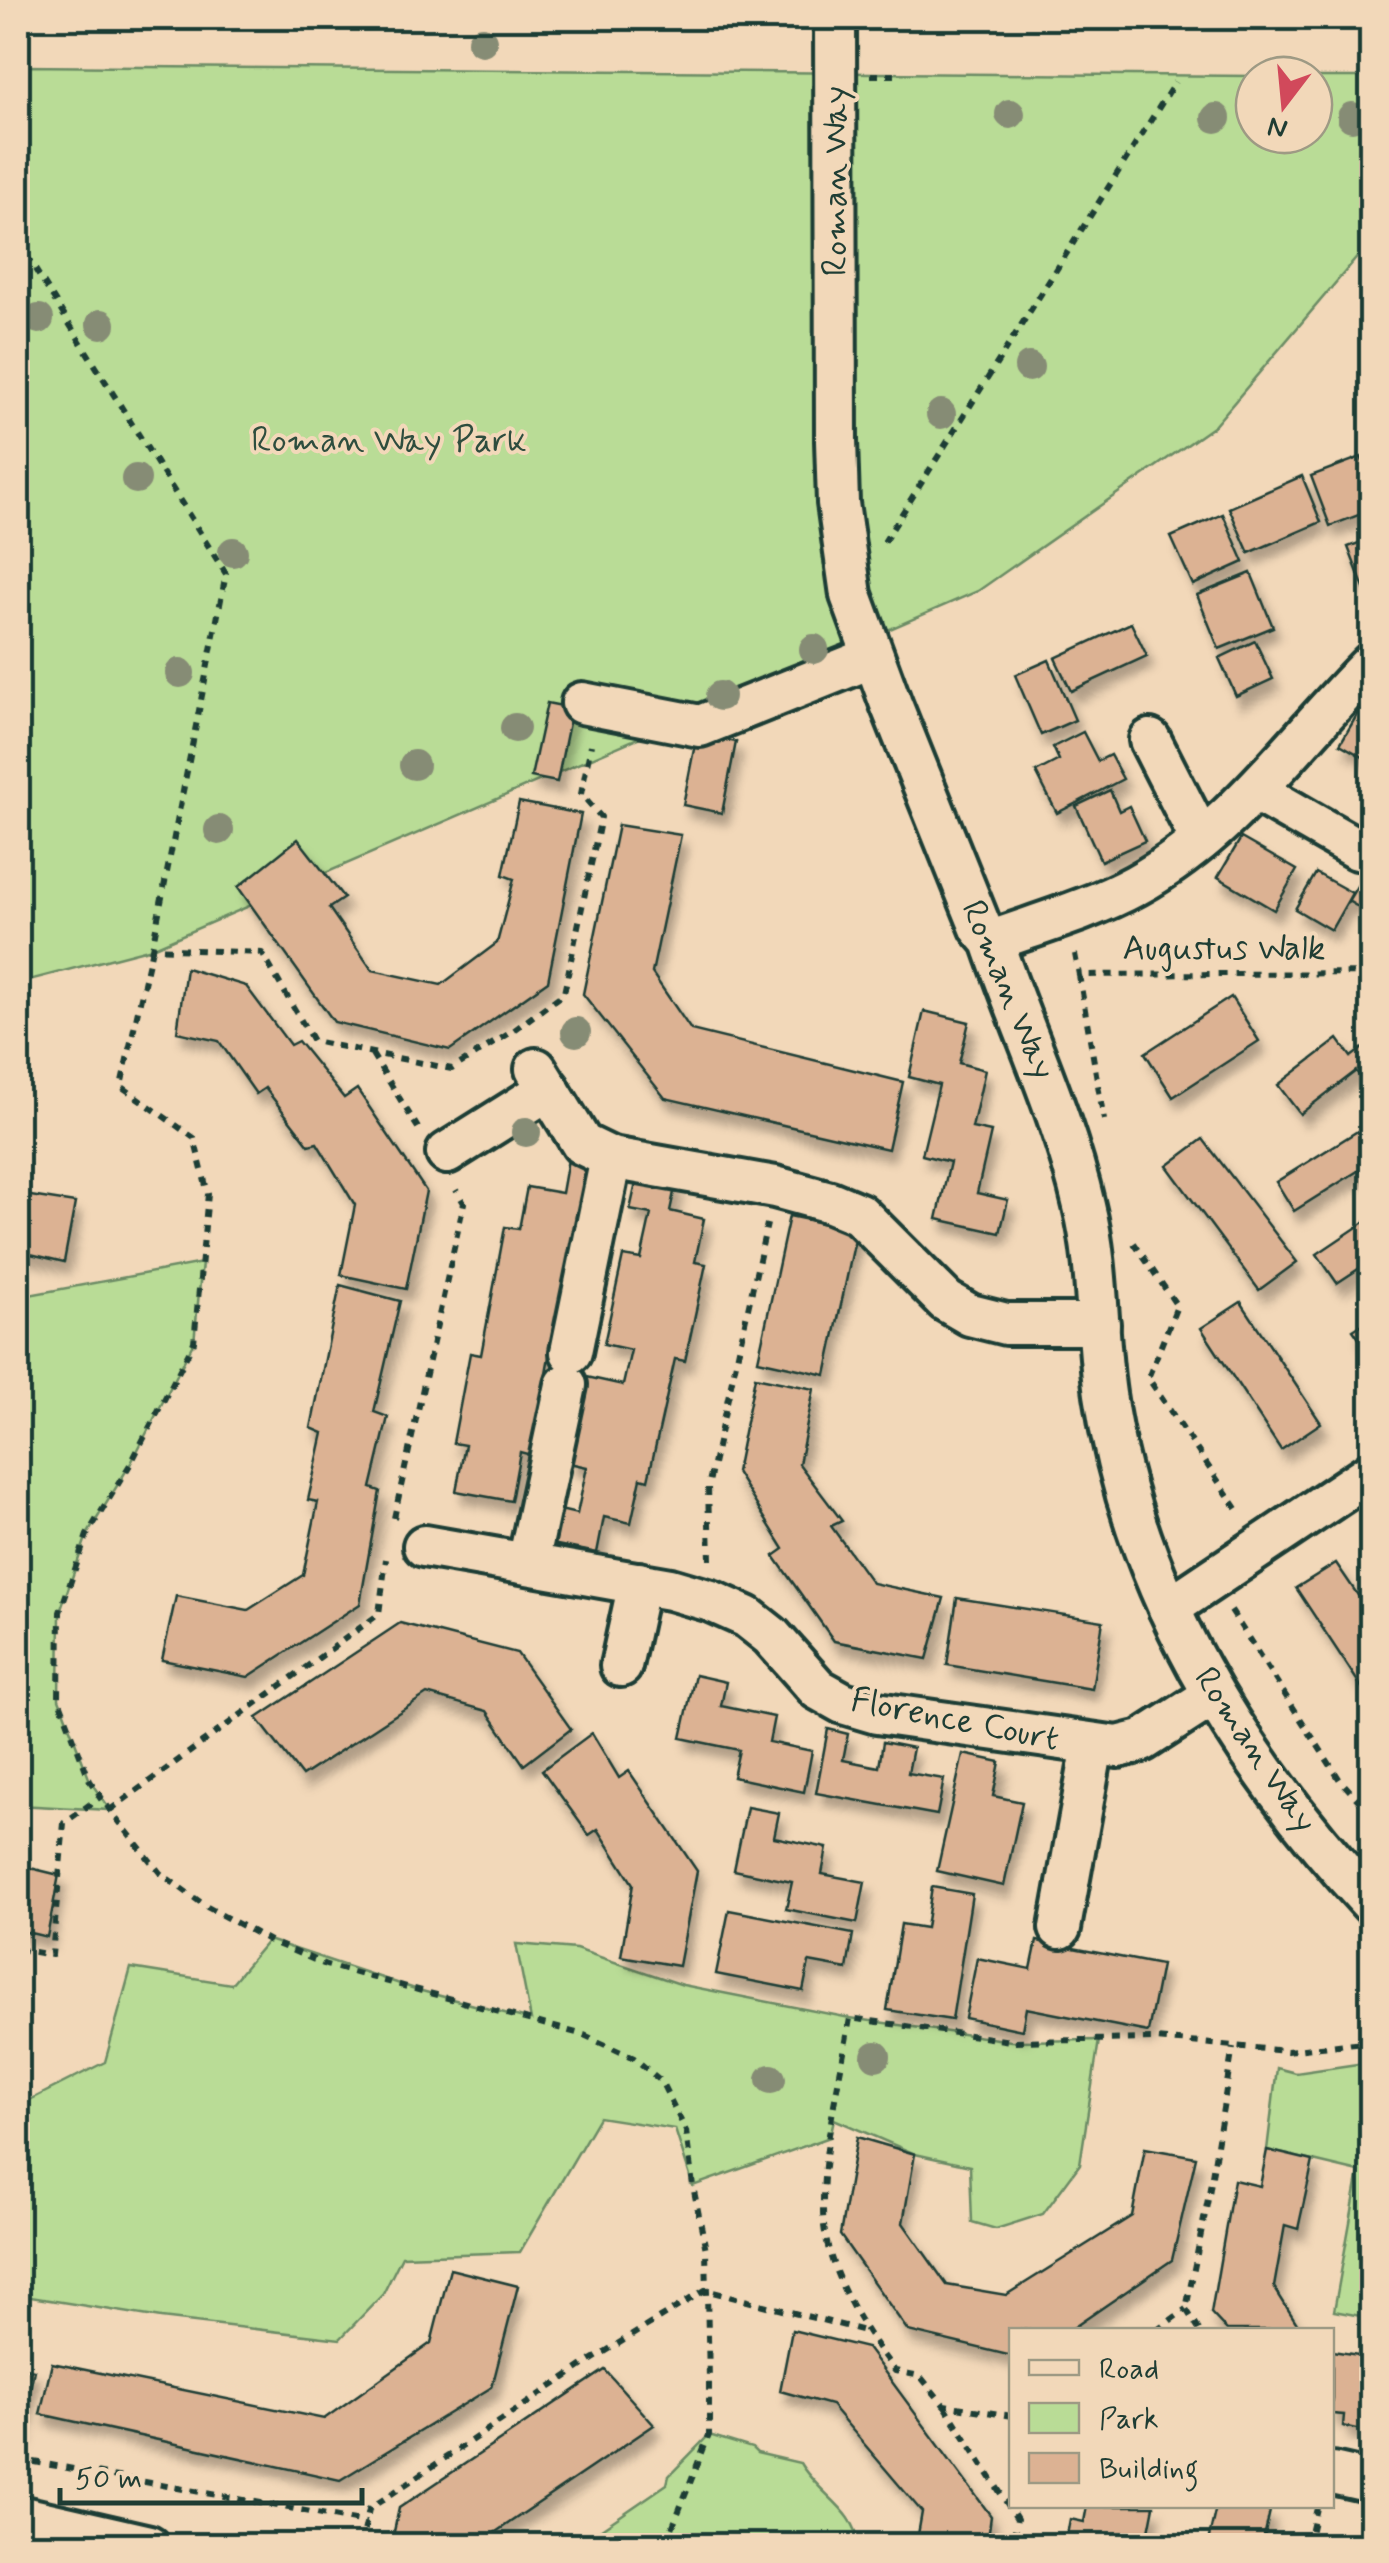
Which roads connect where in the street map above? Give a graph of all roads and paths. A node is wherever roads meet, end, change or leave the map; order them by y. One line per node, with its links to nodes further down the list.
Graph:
1 (835, 18): 4 (street, Roman Way)
2 (1176, 82): 4 (path)
3 (18, 242): 14 (path)
4 (851, 595): 5 (street, Roman Way)
5 (873, 656): 7 (street); 13 (street, Roman Way)
6 (1372, 664): 9 (street)
7 (590, 704): 17 (path)
8 (1150, 740): 10 (street)
9 (1256, 791): 10 (street); 11 (street)
10 (1201, 840): 12 (street)
11 (1357, 848)
12 (1066, 913): 13 (street); 16 (path, Augustus Walk)
13 (992, 942): 23 (street, Roman Way)
14 (152, 948): 17 (path); 35 (path)
15 (1372, 973): 16 (path, Augustus Walk)
16 (1079, 975): 18 (path)
17 (371, 1053): 20 (path)
18 (1106, 1129)
19 (611, 1158): 20 (street); 21 (street); 27 (street)
20 (441, 1159): 26 (path)
21 (776, 1187): 23 (street); 30 (path)
22 (1133, 1242): 25 (path)
23 (1099, 1324): 31 (street, Roman Way)
24 (1372, 1472): 28 (street)
25 (1228, 1521)
26 (407, 1542): 27 (street, Florence Court); 36 (path)
27 (528, 1564): 29 (street, Florence Court)
28 (1210, 1579): 31 (street); 37 (path)
29 (639, 1584): 30 (street, Florence Court); 32 (street)
30 (711, 1601): 34 (street, Florence Court)
31 (1169, 1608): 33 (street, Roman Way)
32 (621, 1666)
33 (1212, 1696): 34 (street, Florence Court); 38 (street, Roman Way)
34 (1093, 1745): 39 (street)
35 (100, 1797): 36 (path); 40 (path)
36 (110, 1810): 43 (path)
37 (1372, 1815)
38 (1372, 1904)
39 (1060, 1928)
40 (18, 1949)
41 (1372, 2042): 42 (path)
42 (1232, 2047): 44 (path); 47 (path)
43 (705, 2290): 47 (path); 57 (path); 60 (path)
44 (1186, 2310): 45 (path); 46 (path)
45 (1160, 2328)
46 (1198, 2328)
47 (865, 2332): 48 (path)
48 (944, 2406): 49 (path); 53 (path)
49 (1009, 2416)
50 (18, 2458): 57 (path)
51 (1334, 2473): 52 (street)
52 (1372, 2482)
53 (1009, 2507)
54 (1010, 2508): 61 (path)
55 (1317, 2508): 62 (path)
56 (18, 2516): 58 (street)
57 (366, 2522): 59 (path)
58 (149, 2546)
59 (361, 2546)
60 (665, 2546)
61 (1012, 2546)
62 (1308, 2546)

